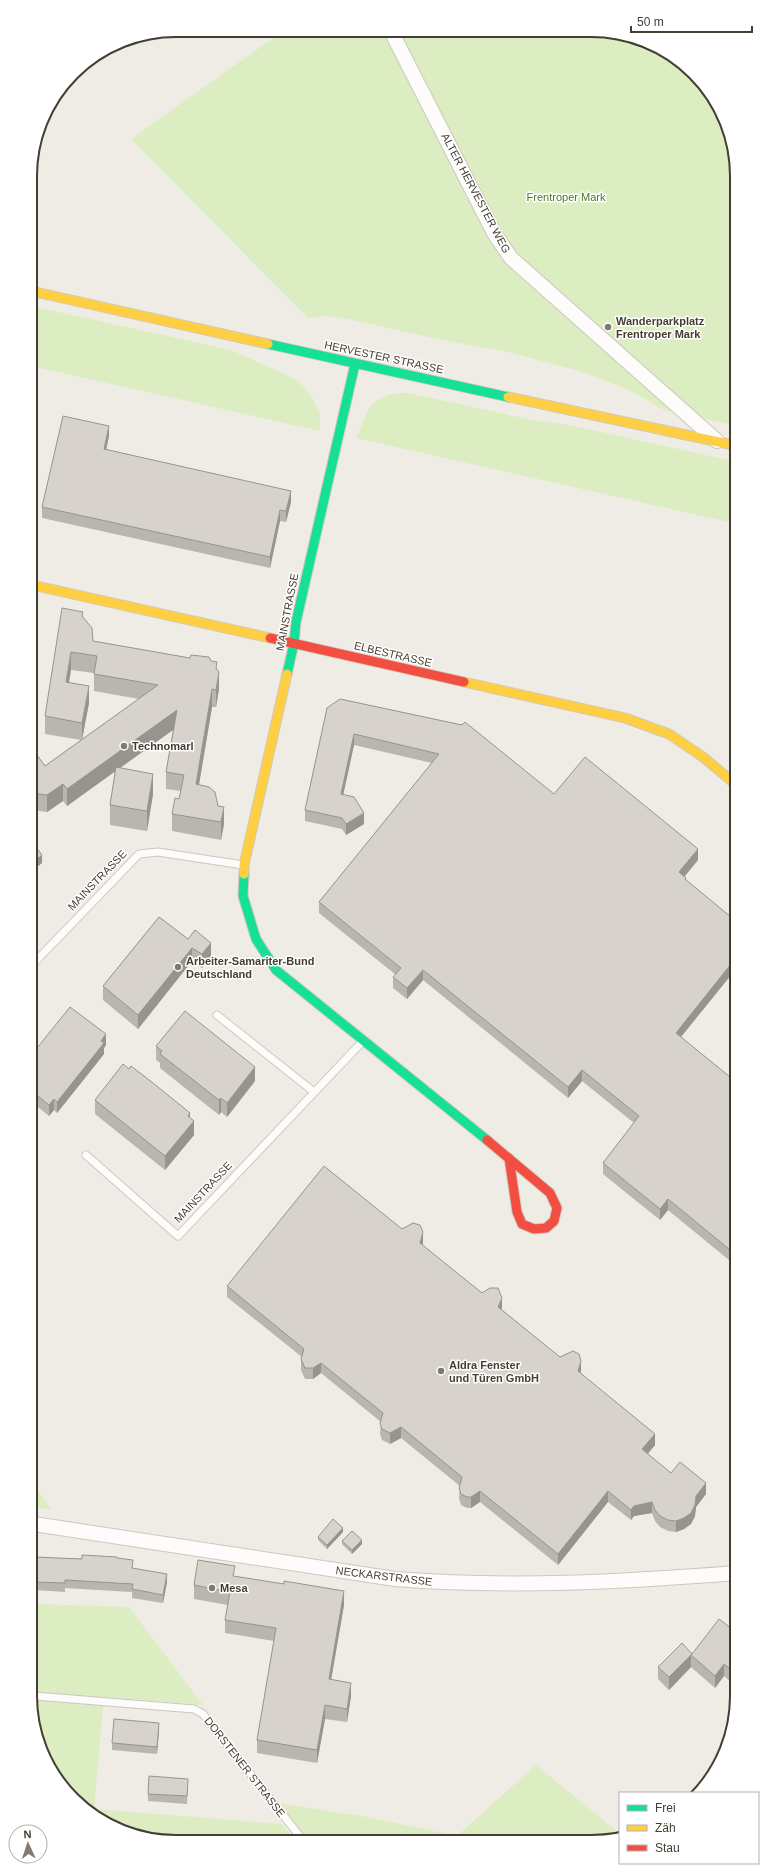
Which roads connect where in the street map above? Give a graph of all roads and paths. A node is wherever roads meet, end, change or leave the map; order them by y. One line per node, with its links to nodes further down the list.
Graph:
1 (394, 37): 4 (street, ALTER HERVESTER WEG)
2 (37, 292): 3 (street, HERVESTER STRASSE)
3 (355, 364): 4 (street, HERVESTER STRASSE); 7 (street, MAINSTRASSE)
4 (718, 441): 5 (street, HERVESTER STRASSE)
5 (730, 444)
6 (37, 585): 7 (street, ELBESTRASSE)
7 (294, 643): 8 (street, ELBESTRASSE); 9 (street, MAINSTRASSE)
8 (730, 780)
9 (244, 865): 10 (lane, MAINSTRASSE); 12 (street, MAINSTRASSE)
10 (37, 960)
11 (217, 1015): 13 (lane)
12 (363, 1040): 13 (lane, MAINSTRASSE); 15 (street, MAINSTRASSE)
13 (314, 1092): 14 (lane, MAINSTRASSE)
14 (86, 1155)
15 (509, 1158): 15 (street, MAINSTRASSE)
16 (37, 1524): 17 (street, NECKARSTRASSE)
17 (730, 1574)
18 (37, 1696): 19 (lane, DORSTENER STRASSE)
19 (299, 1835)

